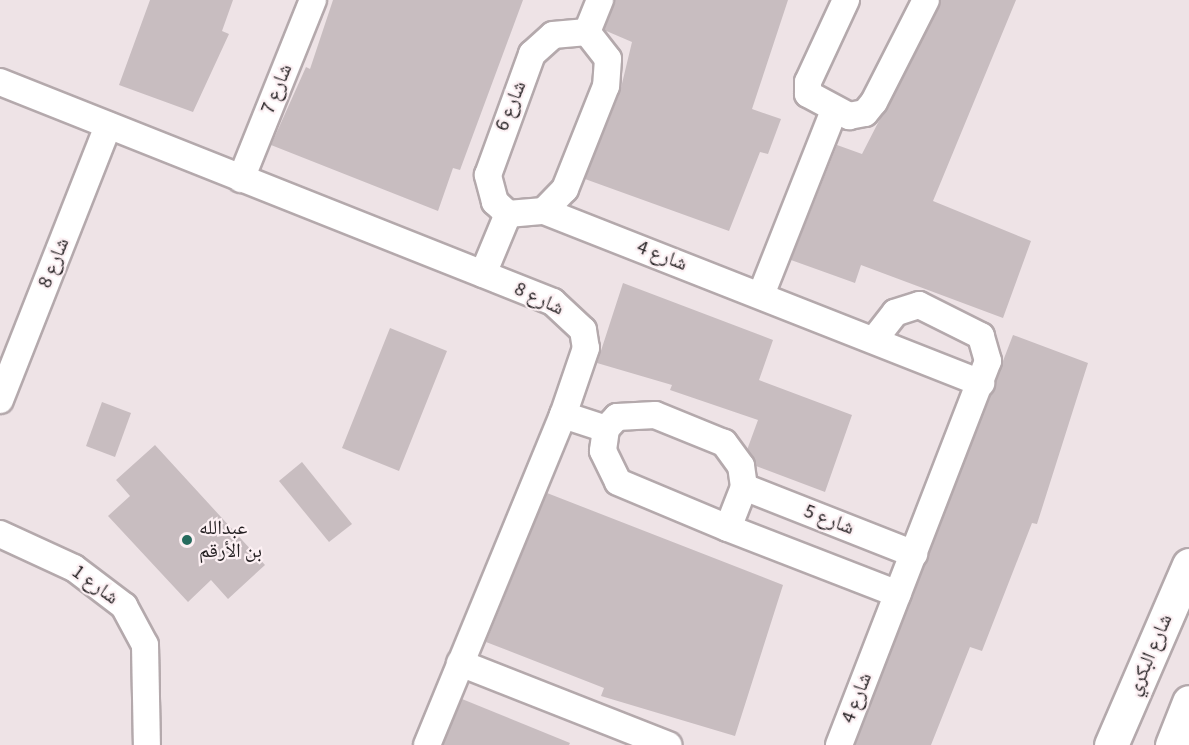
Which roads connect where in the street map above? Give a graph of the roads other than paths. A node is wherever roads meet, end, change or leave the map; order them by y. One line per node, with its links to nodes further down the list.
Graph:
1 (313, 0): 9 (street, شارع 7)
2 (600, 0): 5 (street)
3 (846, 0): 7 (street)
4 (926, 0): 7 (street)
5 (588, 32): 10 (street); 11 (street, شارع 6)
6 (0, 82): 8 (street, شارع 8)
7 (834, 111): 13 (street)
8 (108, 126): 9 (street, شارع 8); 16 (street, شارع 8)
9 (241, 179): 12 (street, شارع 8)
10 (544, 211): 11 (street, شارع 4); 13 (street, شارع 4)
11 (508, 214): 12 (street)
12 (483, 274): 17 (street, شارع 8)
13 (761, 295): 14 (street, شارع 4)
14 (874, 340): 15 (street, شارع 4); 15 (street, شارع 4)
15 (981, 383): 22 (street, شارع 4)
16 (0, 400)
17 (562, 415): 18 (street); 25 (street, شارع 8)
18 (606, 429): 19 (street); 20 (street)
19 (744, 487): 20 (street); 22 (street, شارع 5)
20 (728, 528): 24 (street)
21 (0, 534): 27 (street, شارع 1)
22 (914, 554): 24 (street, شارع 4)
23 (1189, 565): 31 (main road, شارع البكري)
24 (898, 594): 30 (street, شارع 4)
25 (460, 663): 28 (street, شارع 8); 29 (street)
26 (1189, 702): 32 (main road)
27 (147, 745)
28 (427, 745)
29 (668, 745)
30 (838, 745)
31 (1111, 745)
32 (1172, 745)

